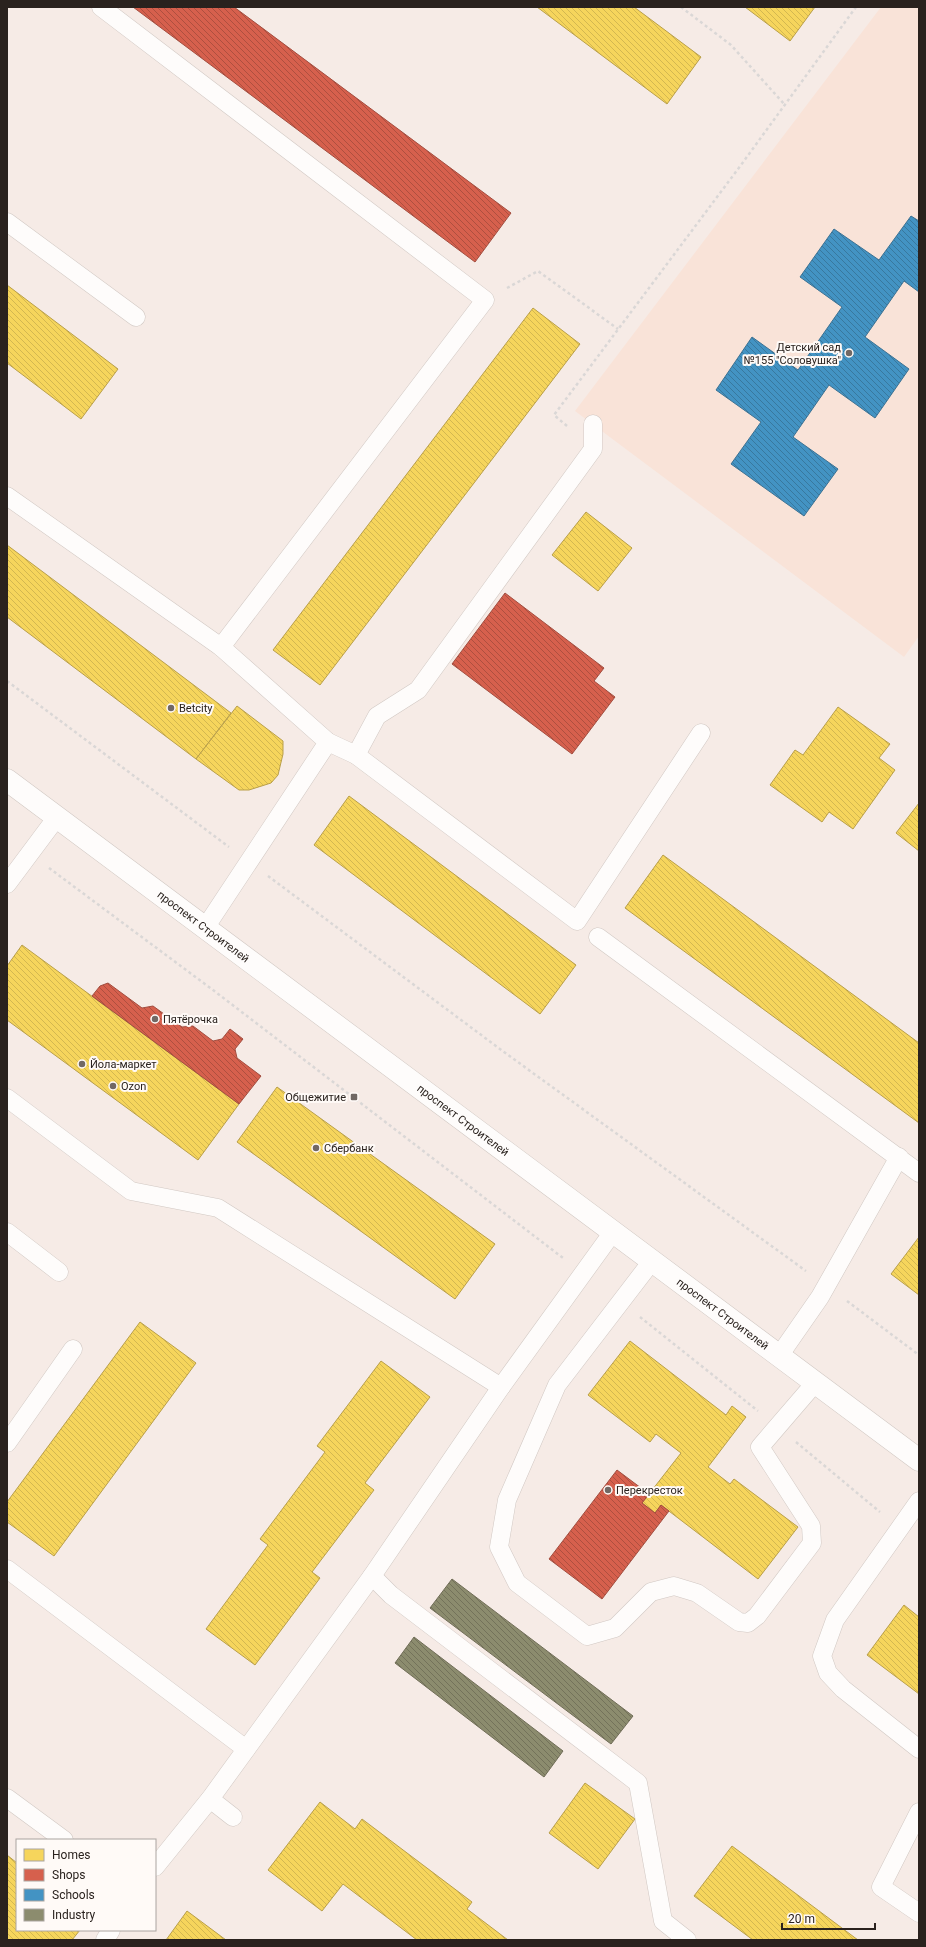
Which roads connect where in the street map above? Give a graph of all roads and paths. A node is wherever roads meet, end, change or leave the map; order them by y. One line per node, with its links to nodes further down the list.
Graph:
1 (101, 7): 6 (lane)
2 (681, 7): 4 (path)
3 (856, 7): 4 (path)
4 (785, 105): 8 (path)
5 (7, 222): 7 (lane)
6 (485, 300): 8 (path); 12 (lane)
7 (136, 317)
8 (618, 329): 10 (path)
9 (593, 424): 10 (lane)
10 (593, 449): 16 (lane)
11 (7, 496): 12 (lane)
12 (221, 648): 15 (lane)
13 (7, 681): 20 (path)
14 (701, 733): 16 (lane)
15 (328, 742): 16 (lane); 20 (lane)
16 (356, 755)
17 (7, 780): 18 (main road, проспект Строителей)
18 (57, 817): 19 (lane); 22 (main road, проспект Строителей)
19 (30, 854): 21 (lane); 31 (path)
20 (249, 862): 22 (lane); 32 (path)
21 (7, 884)
22 (205, 928): 28 (main road, проспект Строителей)
23 (598, 937): 25 (lane)
24 (7, 1098): 38 (lane)
25 (899, 1157): 26 (lane); 32 (lane)
26 (919, 1172)
27 (7, 1232): 30 (lane)
28 (613, 1232): 29 (main road, проспект Строителей); 31 (lane)
29 (652, 1261): 33 (lane); 36 (main road, проспект Строителей)
30 (59, 1272)
31 (583, 1273): 38 (lane)
32 (826, 1286): 35 (path); 36 (lane)
33 (621, 1302): 39 (path); 39 (lane)
34 (73, 1349): 40 (lane)
35 (919, 1355)
36 (779, 1356): 37 (main road, проспект Строителей)
37 (815, 1383): 39 (lane); 41 (main road, проспект Строителей)
38 (501, 1387): 45 (lane)
39 (777, 1426): 43 (path)
40 (7, 1442)
41 (919, 1460)
42 (919, 1501): 43 (lane)
43 (900, 1528): 47 (lane)
44 (7, 1569): 46 (lane)
45 (372, 1576): 46 (lane); 57 (lane)
46 (246, 1749): 49 (lane)
47 (919, 1749)
48 (7, 1798): 52 (lane)
49 (210, 1799): 51 (lane); 53 (lane)
50 (919, 1812): 54 (lane)
51 (232, 1817)
52 (63, 1839)
53 (156, 1866)
54 (919, 1913)
55 (110, 1931): 56 (lane)
56 (105, 1940)
57 (687, 1940)

